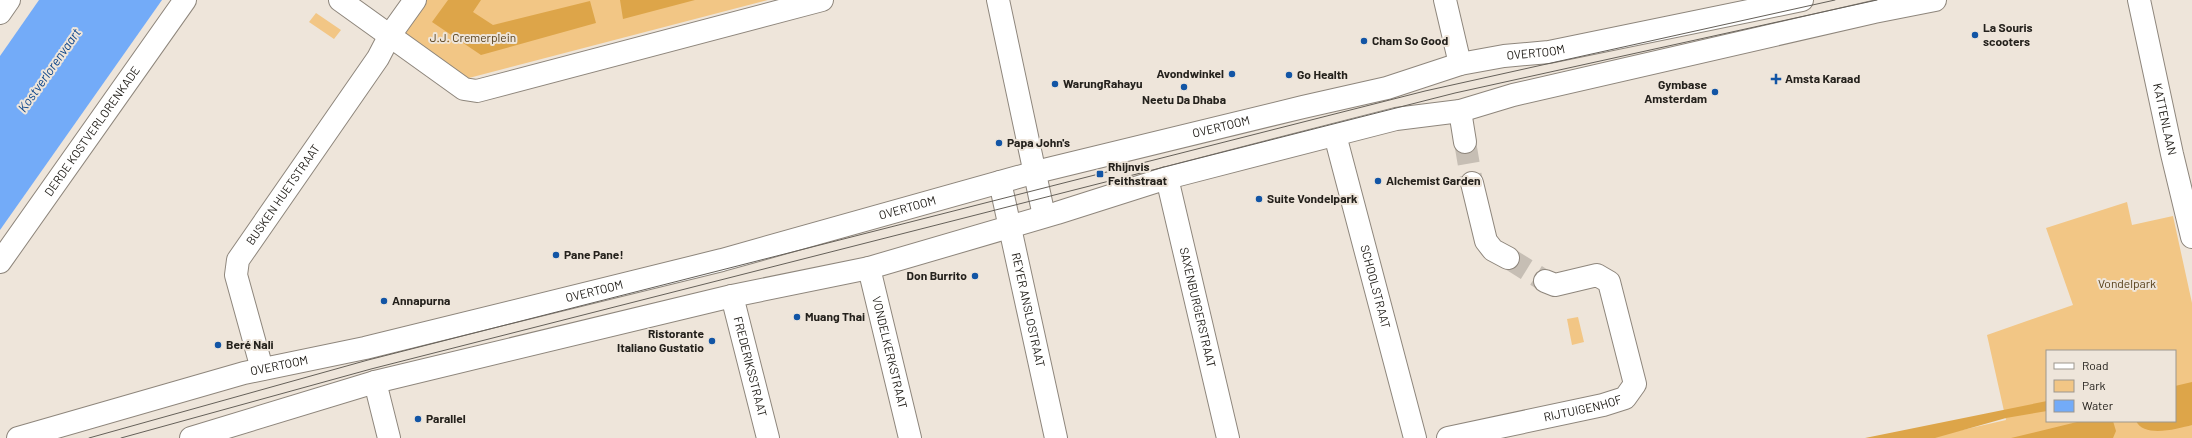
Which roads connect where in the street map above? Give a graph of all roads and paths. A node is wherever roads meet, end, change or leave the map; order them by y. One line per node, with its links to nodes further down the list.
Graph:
1 (9, 0): 11 (main road)
2 (185, 0): 25 (main road, DERDE KOSTVERLORENKADE)
3 (340, 0): 12 (main road)
4 (415, 0): 12 (main road)
5 (822, 0): 12 (main road)
6 (998, 0): 17 (main road)
7 (1445, 0): 13 (main road)
8 (1802, 0): 13 (main road, OVERTOOM)
9 (1935, 0): 14 (main road)
10 (2139, 0): 23 (main road, KATTENLAAN)
11 (0, 13)
12 (390, 36): 29 (main road, BUSKEN HUETSTRAAT)
13 (1460, 64): 17 (main road, OVERTOOM)
14 (1460, 111): 15 (main road); 16 (main road)
15 (1335, 135): 18 (main road); 38 (main road, SCHOOLSTRAAT)
16 (1465, 142)
17 (1036, 172): 19 (main road, OVERTOOM); 21 (main road)
18 (1167, 178): 21 (main road); 37 (main road, SAXENBURGERSTRAAT)
19 (1000, 182): 22 (main road, REYER ANSLOSTRAAT); 29 (main road, OVERTOOM)
20 (1472, 183): 24 (main road)
21 (1044, 216): 22 (main road)
22 (1010, 226): 26 (main road); 36 (main road, REYER ANSLOSTRAAT)
23 (2192, 237)
24 (1508, 258)
25 (0, 262)
26 (869, 268): 28 (main road); 35 (main road, VONDELKERKSTRAAT)
27 (1545, 281): 39 (main road, RIJTUIGENHOF)
28 (732, 296): 30 (main road); 34 (main road, FREDERIKSSTRAAT)
29 (262, 369): 31 (main road, OVERTOOM)
30 (375, 382): 32 (main road); 33 (main road)
31 (18, 438)
32 (191, 438)
33 (390, 438)
34 (768, 438)
35 (910, 438)
36 (1056, 438)
37 (1228, 438)
38 (1415, 438)
39 (1448, 438)

